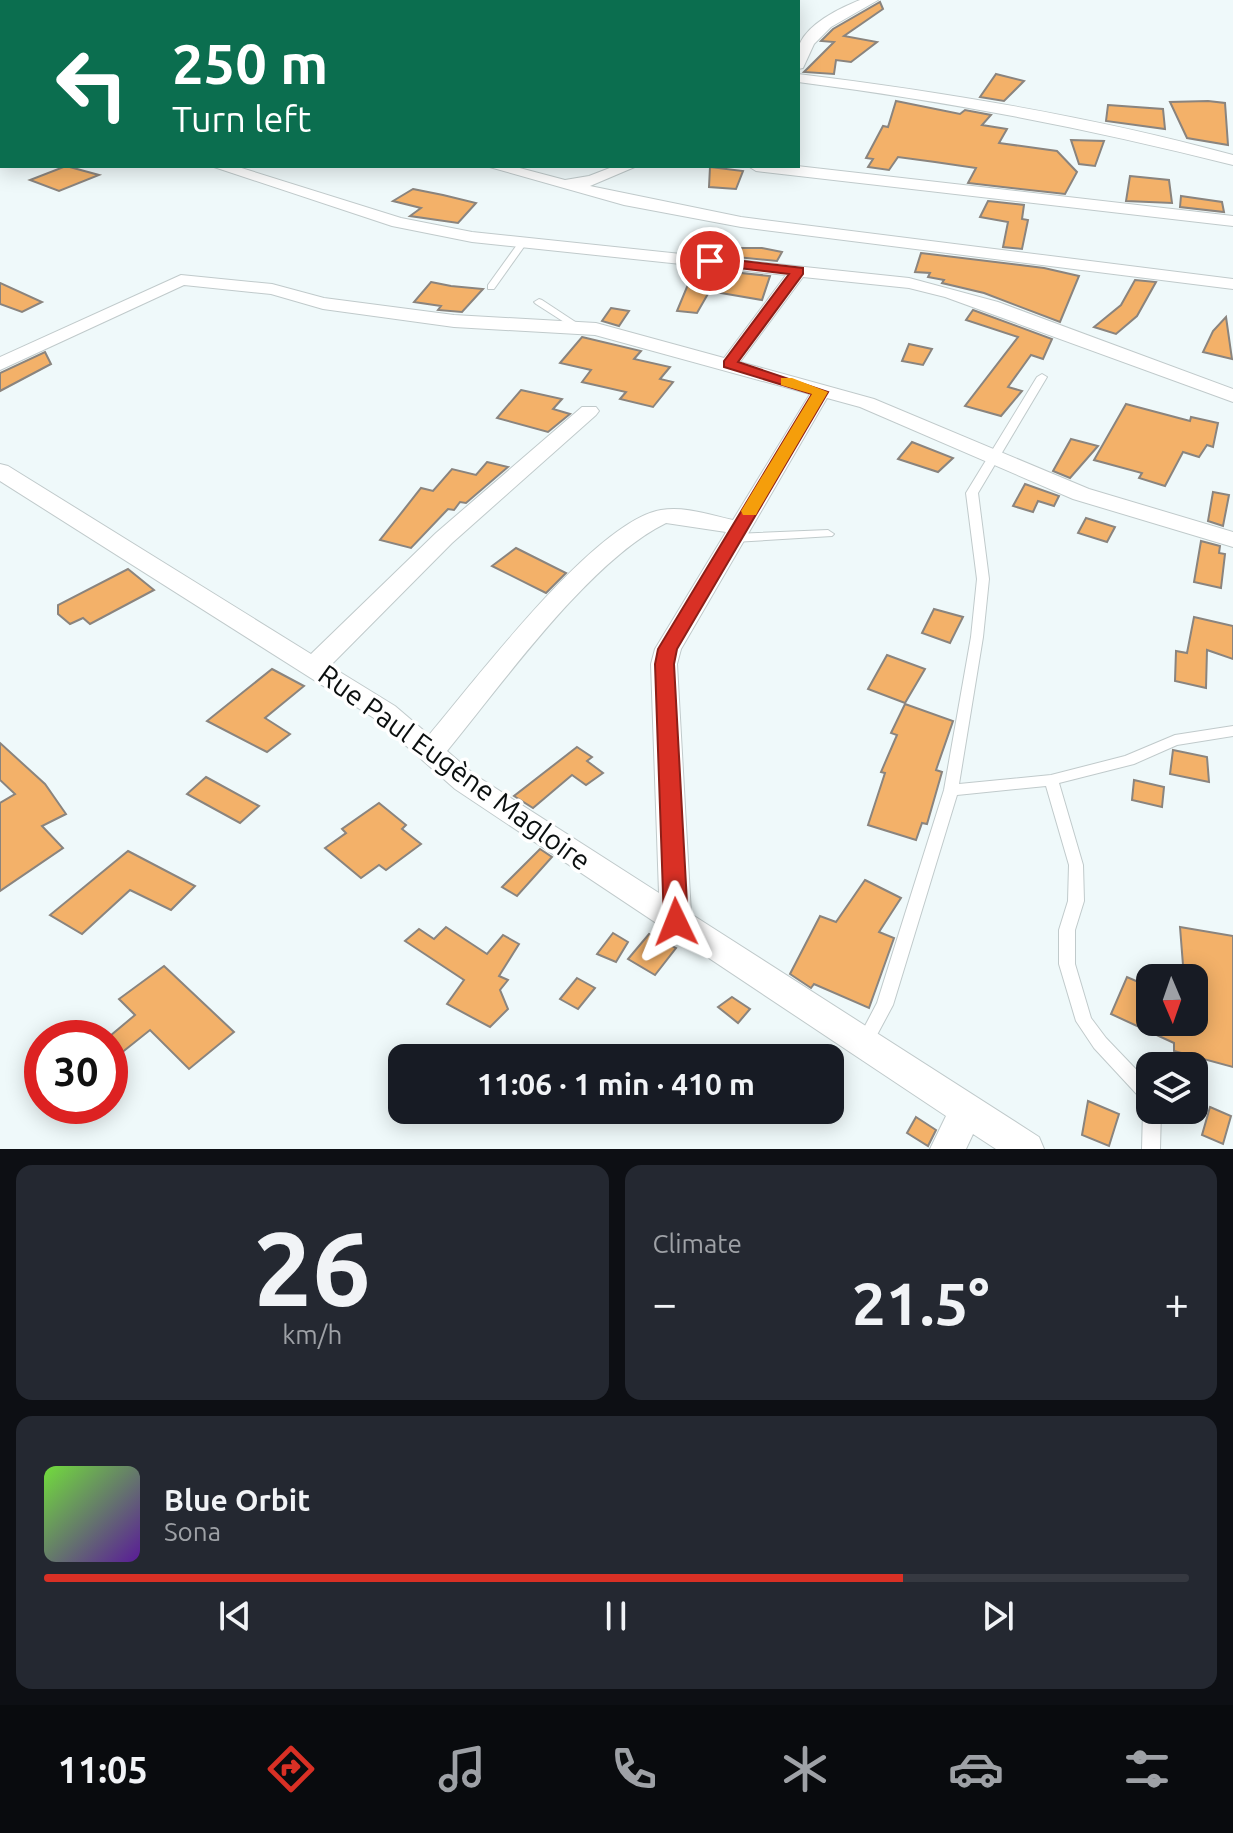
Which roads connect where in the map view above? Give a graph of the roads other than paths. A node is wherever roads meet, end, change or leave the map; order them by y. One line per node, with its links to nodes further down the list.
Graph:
1 (872, 0): 2 (street)
2 (800, 54)
3 (800, 78): 4 (street)
4 (1233, 160)
5 (225, 168): 11 (street)
6 (502, 168): 9 (street)
7 (624, 168): 9 (street)
8 (782, 168): 10 (street)
9 (560, 183): 13 (street)
10 (1233, 221)
11 (522, 244): 12 (street); 14 (lane)
12 (799, 271): 18 (street); 21 (street)
13 (1233, 284)
14 (491, 287)
15 (539, 302): 16 (lane)
16 (578, 327): 17 (street); 18 (street)
17 (0, 364)
18 (729, 364): 20 (street)
19 (1042, 377): 23 (lane)
20 (821, 392): 23 (street); 25 (street)
21 (1233, 396)
22 (589, 411): 28 (street)
23 (992, 457): 27 (street); 32 (lane)
24 (0, 471): 28 (street, Rue Paul Eugène Magloire)
25 (737, 533): 26 (lane); 30 (street); 33 (street)
26 (828, 534)
27 (1233, 540)
28 (315, 666): 30 (street, Rue Paul Eugène Magloire)
29 (1233, 731): 31 (lane)
30 (431, 752): 33 (street, Rue Paul Eugène Magloire)
31 (1051, 780): 32 (lane); 35 (lane)
32 (951, 790): 34 (lane)
33 (676, 922): 34 (street, Rue Paul Eugène Magloire)
34 (863, 1044): 36 (street, Rue Paul Eugène Magloire)
35 (1136, 1081)
36 (967, 1111): 38 (street); 39 (street, Rue Paul Eugène Magloire)
37 (1152, 1124): 40 (lane)
38 (948, 1149)
39 (1026, 1149)
40 (1151, 1149)

